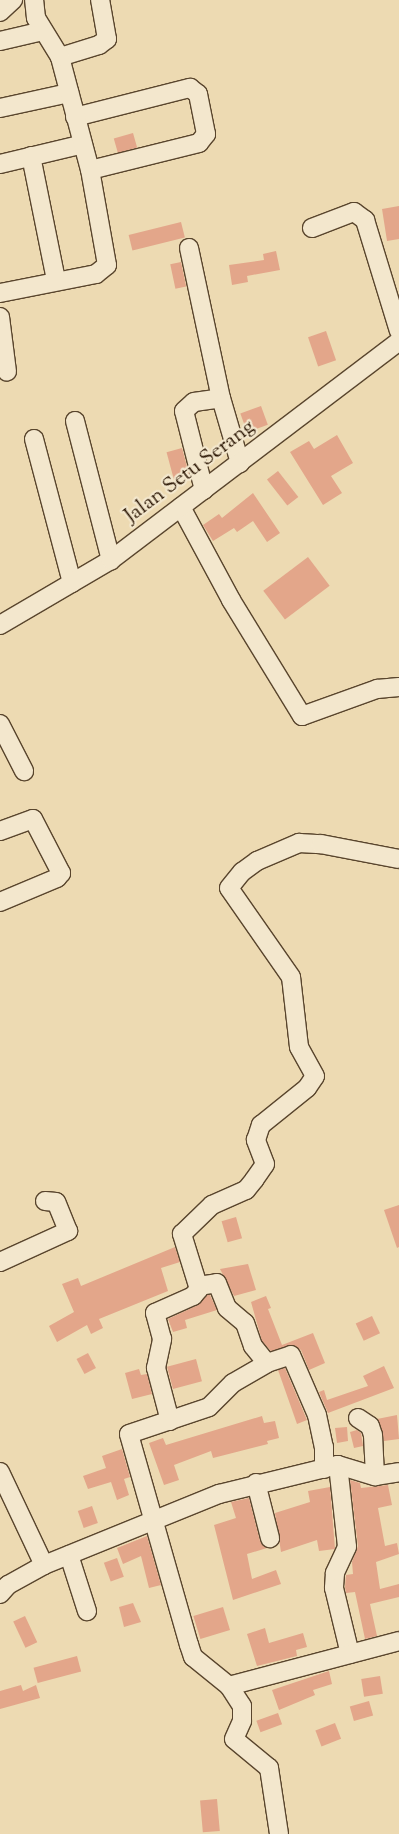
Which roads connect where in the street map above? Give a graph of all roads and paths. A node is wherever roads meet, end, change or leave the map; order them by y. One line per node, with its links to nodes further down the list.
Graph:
1 (13, 0): 4 (street)
2 (34, 0): 5 (street)
3 (100, 0): 7 (street)
4 (0, 12)
5 (43, 31): 6 (street); 7 (street)
6 (0, 41)
7 (60, 57): 8 (street)
8 (69, 93): 9 (street); 10 (street)
9 (0, 108)
10 (75, 117): 11 (street); 14 (street)
11 (83, 144): 12 (street); 14 (street)
12 (31, 156): 13 (street); 17 (street)
13 (0, 164)
14 (90, 170): 17 (street)
15 (312, 228): 20 (street)
16 (189, 248): 23 (street)
17 (56, 280): 18 (street)
18 (0, 293)
19 (0, 317): 22 (street)
20 (399, 331)
21 (399, 341): 26 (street, Jalan Setu Serang)
22 (6, 372)
23 (221, 398): 26 (street); 27 (street)
24 (75, 421): 29 (street)
25 (34, 439): 30 (street)
26 (240, 463): 27 (street, Jalan Setu Serang)
27 (204, 490): 28 (street, Jalan Setu Serang)
28 (181, 506): 29 (street, Jalan Setu Serang); 32 (street)
29 (111, 560): 30 (street, Jalan Setu Serang)
30 (72, 583): 31 (street, Jalan Setu Serang)
31 (0, 625)
32 (399, 687)
33 (0, 724): 34 (street)
34 (24, 771)
35 (0, 831): 37 (street)
36 (399, 860): 40 (street)
37 (0, 902)
38 (45, 1201): 39 (street)
39 (0, 1262)
40 (199, 1286): 41 (street); 43 (street)
41 (267, 1363): 43 (street); 44 (street)
42 (358, 1418): 47 (street)
43 (170, 1421): 49 (street)
44 (331, 1467): 47 (street); 48 (street); 56 (street)
45 (0, 1472): 52 (street)
46 (399, 1472): 47 (street)
47 (375, 1476)
48 (256, 1483): 49 (street); 50 (street)
49 (154, 1521): 51 (street); 57 (street)
50 (270, 1538)
51 (69, 1556): 52 (street); 54 (street)
52 (44, 1565): 53 (street)
53 (0, 1594)
54 (87, 1611)
55 (399, 1641): 56 (street)
56 (350, 1654): 57 (street)
57 (229, 1686): 58 (street)
58 (280, 1834)

